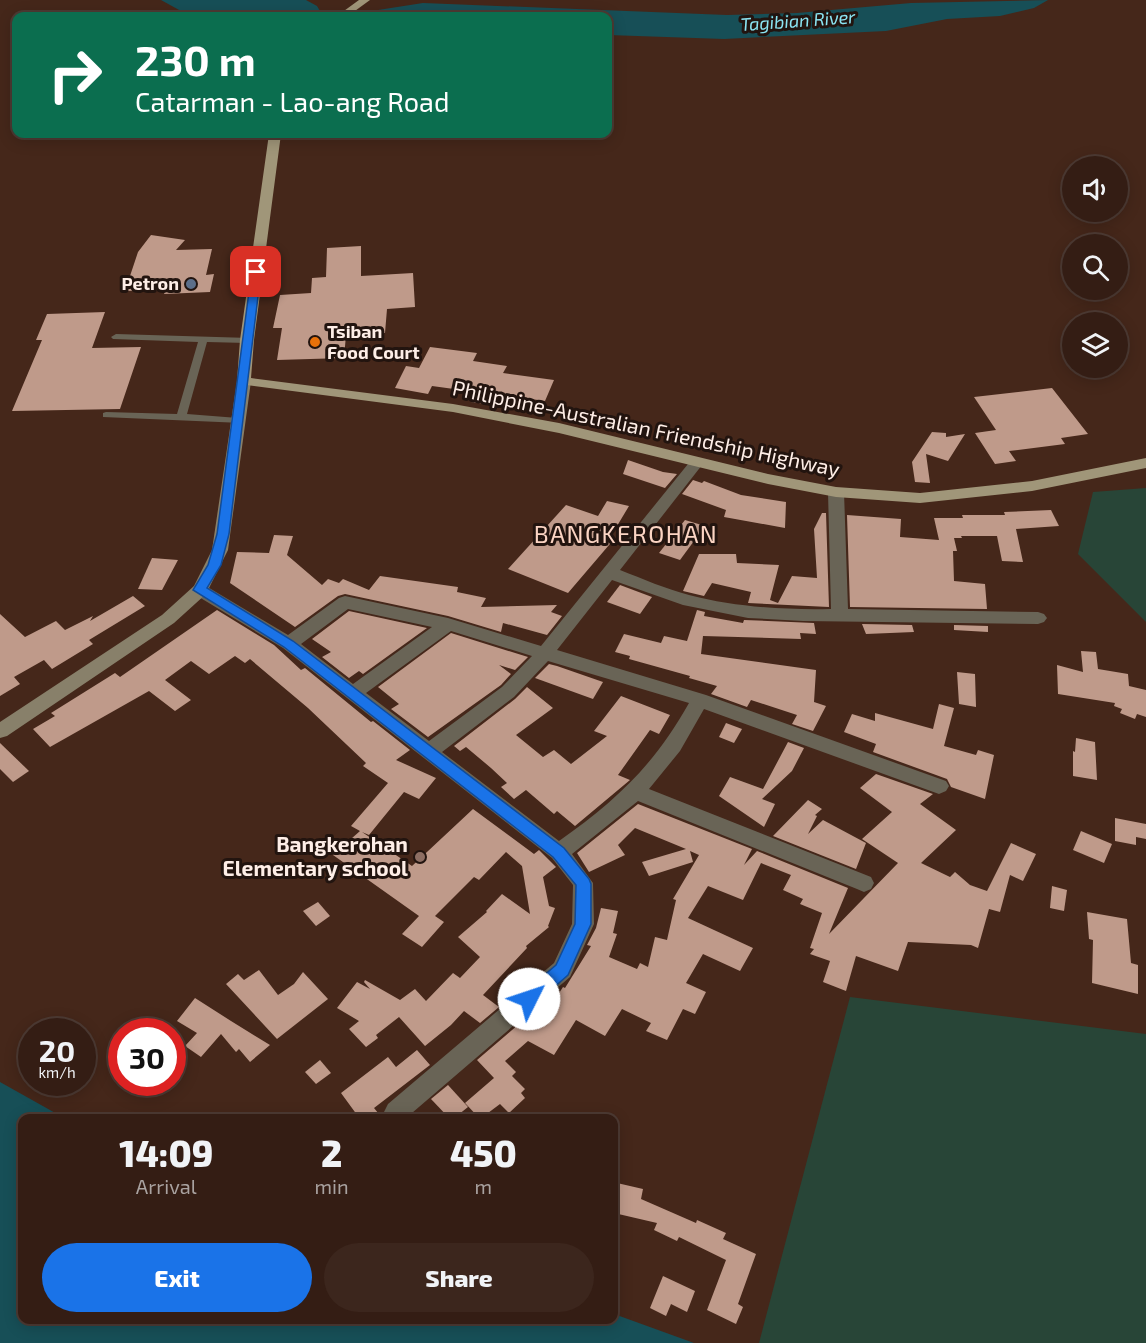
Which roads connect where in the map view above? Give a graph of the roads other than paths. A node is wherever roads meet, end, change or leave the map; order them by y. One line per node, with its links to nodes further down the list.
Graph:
1 (365, 0): 2 (main road)
2 (348, 12)
3 (273, 138): 6 (main road)
4 (116, 337): 5 (lane)
5 (203, 339): 6 (lane); 9 (lane)
6 (247, 340): 7 (main road)
7 (244, 381): 10 (main road); 11 (main road, Philippine-Australian Friendship Highway)
8 (106, 415): 9 (lane)
9 (181, 417): 10 (lane)
10 (238, 421): 15 (main road)
11 (697, 462): 13 (main road, Philippine-Australian Friendship Highway); 14 (street)
12 (1146, 463): 13 (main road, Philippine-Australian Friendship Highway)
13 (837, 492): 16 (street)
14 (610, 573): 16 (street); 20 (street)
15 (200, 590): 19 (street); 23 (main road)
16 (840, 615): 17 (street)
17 (1038, 618)
18 (448, 624): 19 (street); 20 (street); 21 (street)
19 (289, 644): 21 (street)
20 (545, 653): 22 (street); 24 (street)
21 (353, 693): 24 (street)
22 (700, 700): 25 (street); 26 (street)
23 (0, 731)
24 (428, 752): 27 (street)
25 (939, 786)
26 (635, 792): 27 (street); 28 (street)
27 (559, 852): 29 (street)
28 (864, 883)
29 (396, 1112)

